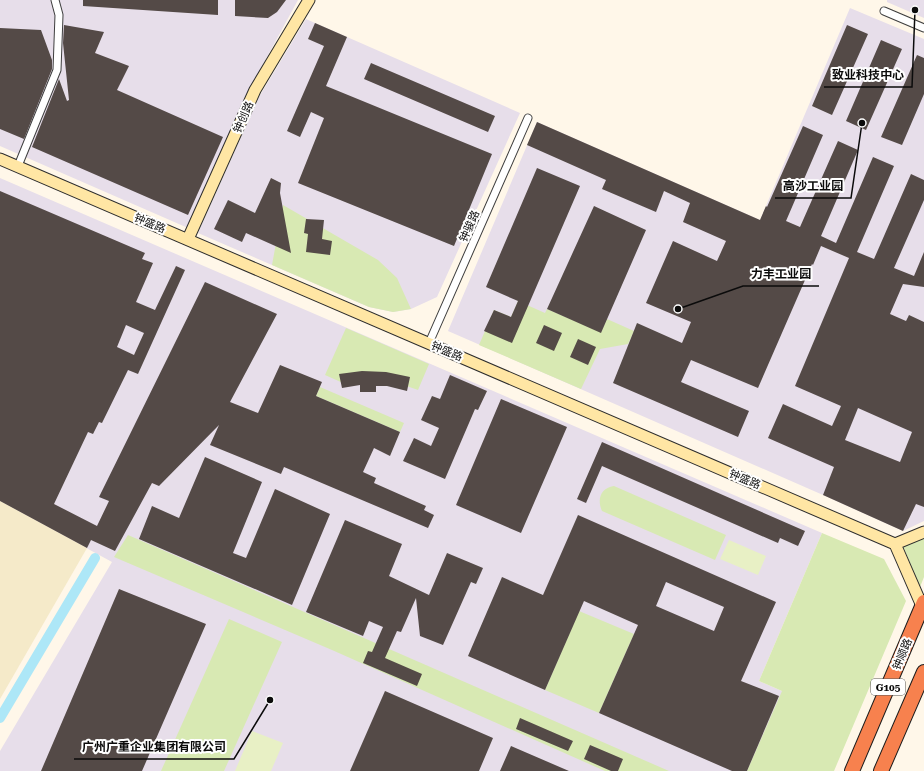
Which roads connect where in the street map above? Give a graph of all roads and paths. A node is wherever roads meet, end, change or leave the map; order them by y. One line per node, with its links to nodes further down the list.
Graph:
1 (55, 0): 7 (street)
2 (309, 0): 8 (street, 钟创路)
3 (884, 11): 4 (street)
4 (924, 28)
5 (528, 118): 9 (street, 钟骏路)
6 (0, 158): 7 (street, 钟盛路)
7 (18, 166): 8 (street, 钟盛路)
8 (188, 239): 9 (street, 钟盛路)
9 (430, 343): 11 (street, 钟盛路)
10 (924, 532): 11 (street)
11 (894, 544): 12 (street)
12 (923, 604): 14 (highway, 钟顺路 / G105)
13 (924, 672): 15 (highway, G105)
14 (852, 771)
15 (881, 771)

